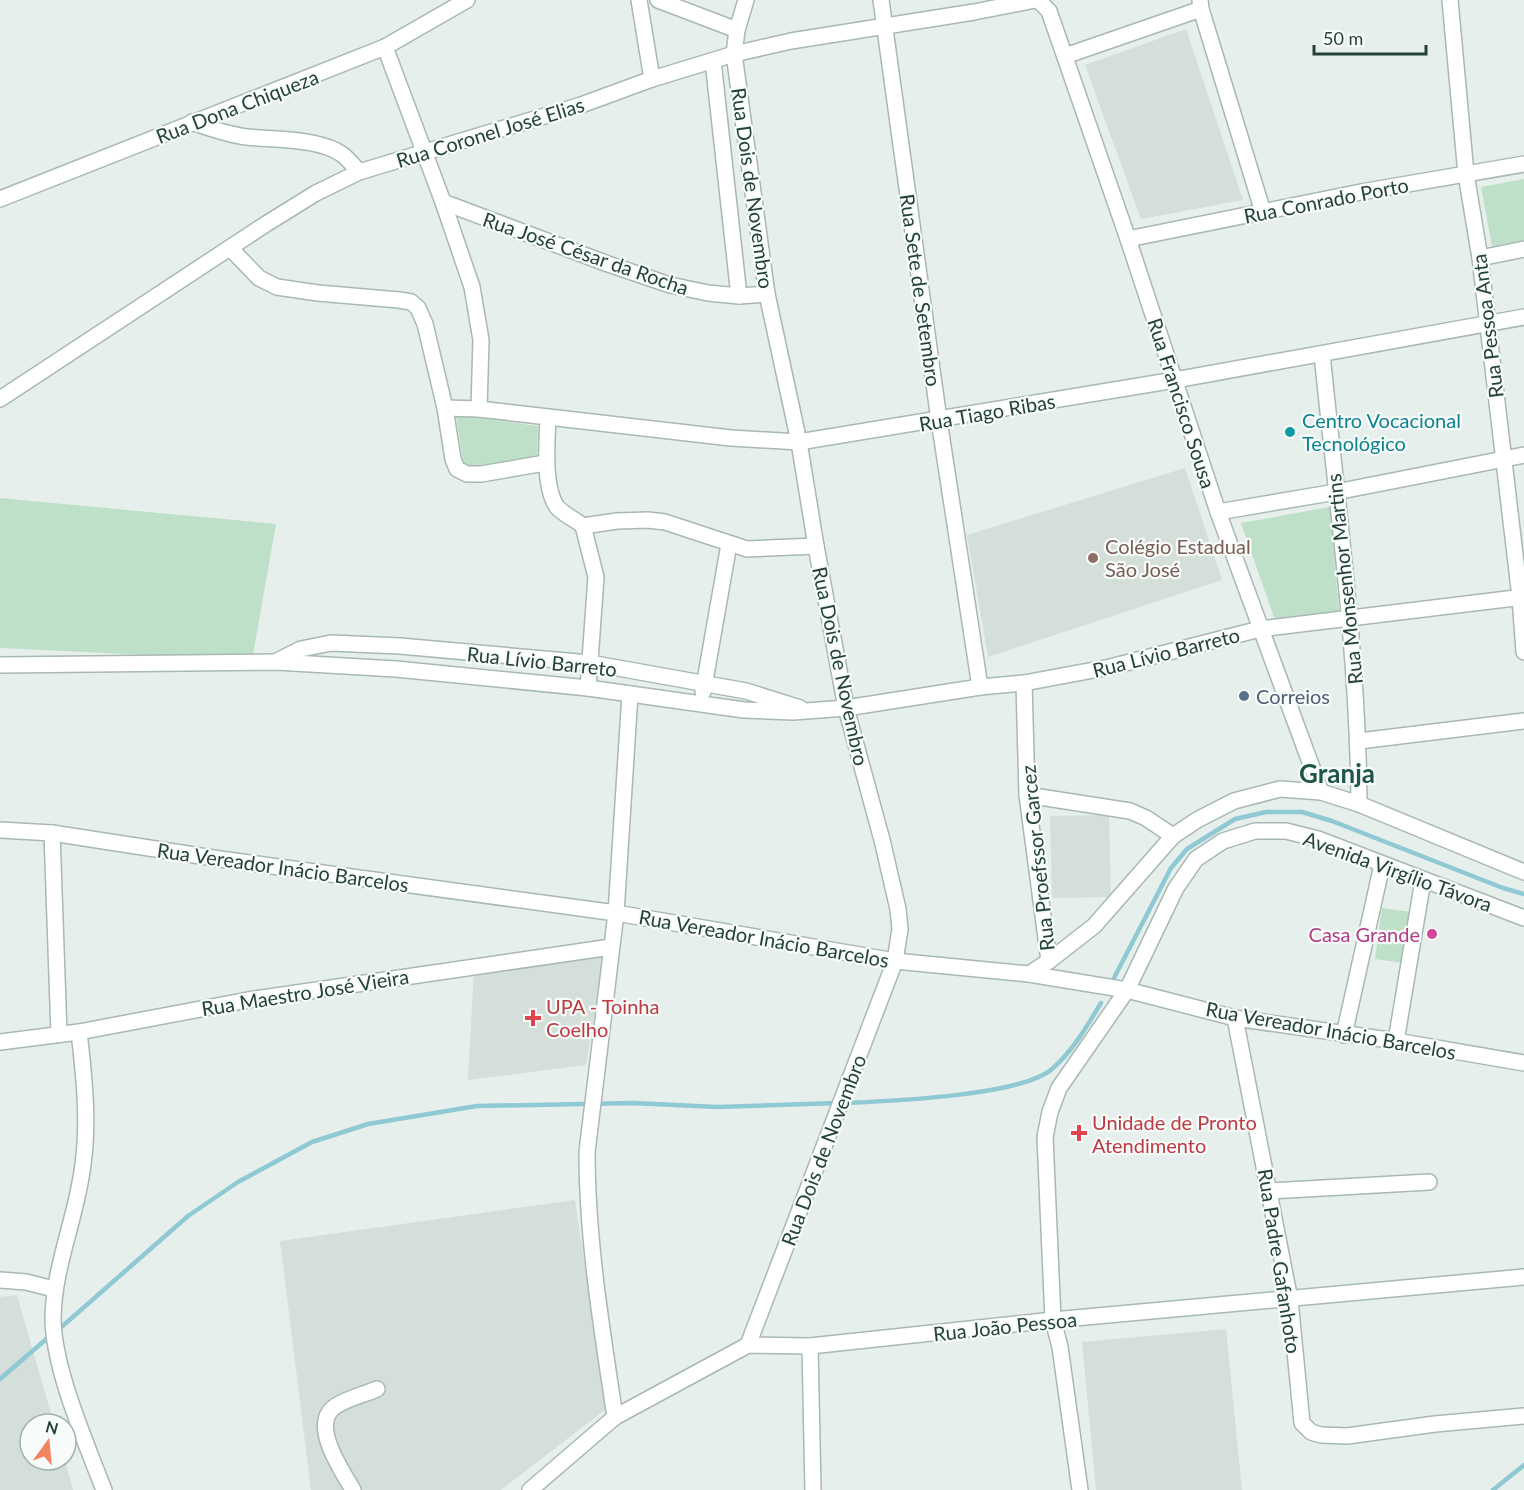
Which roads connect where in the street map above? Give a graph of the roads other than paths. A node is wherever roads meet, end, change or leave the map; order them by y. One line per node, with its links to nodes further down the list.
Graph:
1 (467, 0): 12 (street, Rua Dona Chiqueza)
2 (639, 0): 16 (street)
3 (658, 0): 11 (street)
4 (746, 0): 11 (street, Rua Dois de Novembro)
5 (880, 0): 10 (street, Rua Sete de Setembro)
6 (1036, 0): 9 (street, Rua Francisco Sousa); 10 (street, Rua Coronel José Elias)
7 (1450, 0): 21 (street, Rua Pessoa Anta)
8 (1201, 5): 14 (street); 24 (street)
9 (1051, 6): 14 (street, Rua Francisco Sousa)
10 (884, 26): 13 (street, Rua Coronel José Elias); 39 (street, Rua Sete de Setembro)
11 (737, 30): 13 (street, Rua Dois de Novembro)
12 (385, 47): 17 (street, Rua Dona Chiqueza); 18 (street)
13 (734, 54): 15 (street, Rua Coronel José Elias); 29 (street, Rua Dois de Novembro)
14 (1065, 56): 25 (street, Rua Francisco Sousa)
15 (713, 61): 16 (street, Rua Coronel José Elias); 30 (street)
16 (652, 79): 18 (street, Rua Coronel José Elias)
17 (192, 122): 20 (street); 22 (street, Rua Dona Chiqueza)
18 (423, 152): 20 (street, Rua Coronel José Elias); 23 (street)
19 (1524, 164): 21 (street, Rua Conrado Porto)
20 (358, 172): 26 (street, Rua Coronel José Elias)
21 (1466, 174): 24 (street, Rua Conrado Porto); 28 (street, Rua Pessoa Anta)
22 (0, 199)
23 (443, 202): 30 (street, Rua José César da Rocha); 37 (street)
24 (1263, 212): 25 (street, Rua Conrado Porto)
25 (1128, 239): 34 (street, Rua Francisco Sousa)
26 (230, 248): 35 (street, Rua Coronel José Elias); 36 (street)
27 (1524, 249): 28 (street)
28 (1480, 258): 32 (street, Rua Pessoa Anta)
29 (767, 294): 30 (street, Rua José César da Rocha); 40 (street, Rua Dois de Novembro)
30 (739, 296)
31 (1524, 317): 32 (street, Rua Tiago Ribas)
32 (1486, 323): 33 (street, Rua Tiago Ribas); 42 (street, Rua Pessoa Anta)
33 (1322, 354): 34 (street, Rua Tiago Ribas); 44 (street, Rua Monsenhor Martins)
34 (1174, 380): 39 (street, Rua Tiago Ribas); 45 (street, Rua Francisco Sousa)
35 (0, 399)
36 (445, 408): 37 (street, Rua Tiago Ribas); 43 (street)
37 (478, 409): 38 (street, Rua Tiago Ribas)
38 (548, 418): 40 (street, Rua Tiago Ribas); 43 (street)
39 (939, 420): 40 (street, Rua Tiago Ribas); 58 (street, Rua Sete de Setembro)
40 (799, 442): 48 (street, Rua Dois de Novembro)
41 (1524, 455): 42 (street)
42 (1503, 459): 44 (street); 49 (street, Rua Pessoa Anta)
43 (545, 463): 46 (street)
44 (1336, 492): 45 (street); 50 (street, Rua Monsenhor Martins)
45 (1218, 512): 51 (street, Rua Francisco Sousa)
46 (584, 526): 47 (street); 54 (street)
47 (729, 544): 48 (street); 56 (street)
48 (816, 546): 62 (street, Rua Dois de Novembro)
49 (1522, 597): 50 (street, Rua Lívio Barreto); 52 (street, Rua Pessoa Anta)
50 (1350, 618): 51 (street, Rua Lívio Barreto); 65 (street, Rua Monsenhor Martins)
51 (1260, 629): 57 (street, Rua Lívio Barreto); 66 (street, Rua Francisco Sousa)
52 (1524, 651)
53 (276, 662): 54 (street, Rua Lívio Barreto); 55 (street, Rua Lívio Barreto); 59 (street, Rua Lívio Barreto)
54 (590, 663): 56 (street, Rua Lívio Barreto); 59 (street)
55 (0, 665)
56 (705, 683): 61 (street); 63 (street, Rua Lívio Barreto)
57 (1024, 683): 58 (street, Rua Lívio Barreto); 67 (street, Rua Proefssor Garcez)
58 (980, 687): 62 (street, Rua Lívio Barreto)
59 (588, 688): 60 (street, Rua Lívio Barreto)
60 (630, 694): 61 (street, Rua Lívio Barreto); 75 (street)
61 (700, 705): 63 (street, Rua Lívio Barreto)
62 (846, 708): 63 (street, Rua Lívio Barreto); 78 (street, Rua Dois de Novembro)
63 (808, 710)
64 (1524, 721): 65 (street)
65 (1359, 741): 68 (street, Rua Monsenhor Martins)
66 (1321, 792): 68 (street); 71 (street)
67 (1027, 795): 71 (street); 79 (street, Rua Proefssor Garcez)
68 (1359, 804): 73 (street)
69 (0, 830): 70 (street, Rua Vereador Inácio Barcelos)
70 (52, 833): 75 (street, Rua Vereador Inácio Barcelos); 84 (street)
71 (1173, 836): 79 (street)
72 (1382, 865): 74 (street, Avenida Virgílio Távora); 81 (street, Avenida Virgílio Távora); 85 (street)
73 (1524, 872)
74 (1423, 879): 76 (street, Avenida Virgílio Távora); 86 (street)
75 (616, 913): 77 (street); 78 (street, Rua Vereador Inácio Barcelos)
76 (1524, 918)
77 (611, 946): 83 (street, Rua Maestro José Vieira); 100 (street)
78 (895, 961): 80 (street, Rua Vereador Inácio Barcelos); 96 (street, Rua Dois de Novembro)
79 (1049, 961): 80 (street)
80 (1029, 974): 81 (street, Rua Vereador Inácio Barcelos)
81 (1127, 990): 82 (street, Rua Vereador Inácio Barcelos); 95 (street, Avenida Virgílio Távora)
82 (1235, 1018): 85 (street, Rua Vereador Inácio Barcelos); 90 (street, Rua Padre Gafanhoto)
83 (79, 1032): 84 (street, Rua Maestro José Vieira); 93 (street)
84 (58, 1034): 87 (street, Rua Maestro José Vieira)
85 (1344, 1035): 86 (street, Rua Vereador Inácio Barcelos)
86 (1396, 1041): 88 (street, Rua Vereador Inácio Barcelos)
87 (0, 1042)
88 (1524, 1063)
89 (1429, 1182): 90 (street)
90 (1270, 1191): 94 (street, Rua Padre Gafanhoto)
91 (1524, 1277): 94 (street, Rua João Pessoa)
92 (0, 1280): 93 (street)
93 (54, 1288): 101 (street)
94 (1290, 1300): 95 (street, Rua João Pessoa); 99 (street, Rua Padre Gafanhoto)
95 (1053, 1320): 97 (street, Rua João Pessoa); 105 (street, Avenida Virgílio Távora)
96 (748, 1345): 97 (street, Rua João Pessoa); 100 (street, Rua João Pessoa)
97 (810, 1346): 104 (street)
98 (376, 1389): 102 (street)
99 (1524, 1416)
100 (615, 1417): 103 (street, Rua João Pessoa)
101 (104, 1490)
102 (353, 1490)
103 (530, 1490)
104 (813, 1490)
105 (1080, 1490)

